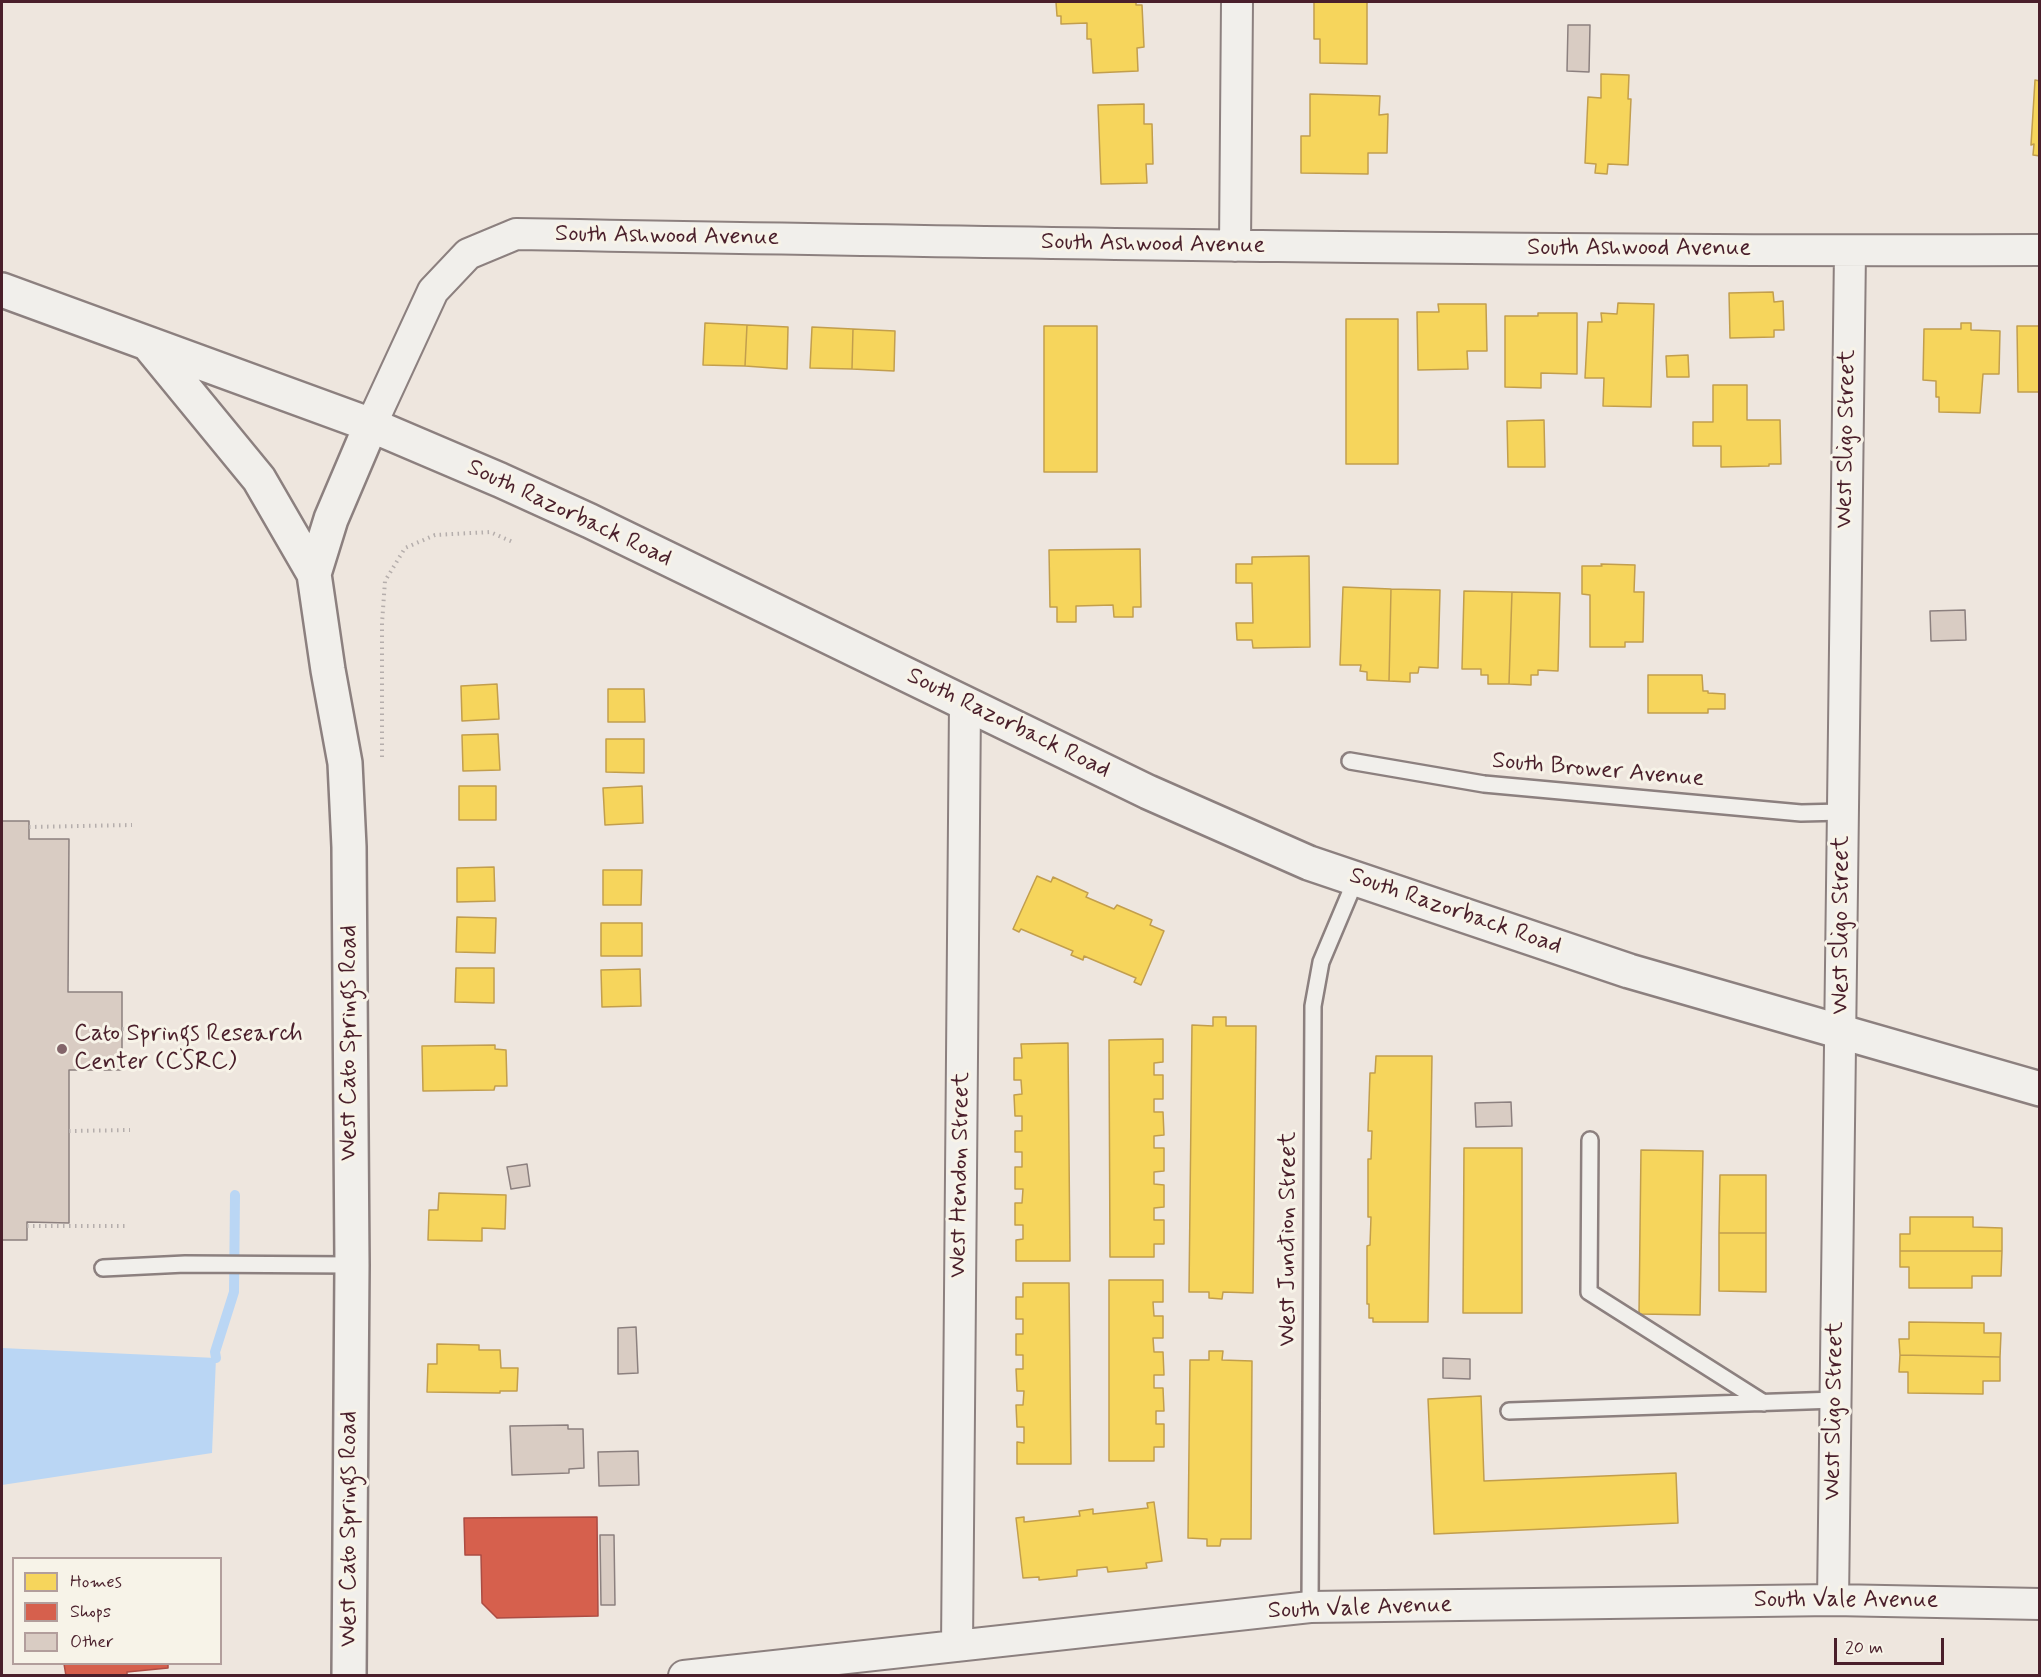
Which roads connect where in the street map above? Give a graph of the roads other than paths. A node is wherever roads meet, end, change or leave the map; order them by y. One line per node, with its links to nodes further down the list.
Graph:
1 (1237, 2): 2 (street)
2 (1235, 246): 4 (street, South Ashwood Avenue); 7 (street, South Ashwood Avenue)
3 (2040, 250): 4 (street, South Ashwood Avenue)
4 (1850, 251): 11 (street, West Sligo Street)
5 (2, 290): 6 (main road, South Razorback Road)
6 (147, 343): 7 (main road, South Razorback Road); 8 (main road)
7 (371, 425): 8 (main road, West Cato Springs Road); 9 (main road, South Razorback Road)
8 (314, 574): 16 (main road, West Cato Springs Road)
9 (965, 703): 12 (main road, South Razorback Road); 24 (street, West Hendon Street)
10 (1350, 761): 11 (lane, South Brower Avenue)
11 (1843, 812): 13 (street, West Sligo Street)
12 (1356, 879): 13 (main road, South Razorback Road); 23 (lane, West Junction Street)
13 (1841, 1032): 14 (main road, South Razorback Road); 18 (street, West Sligo Street)
14 (2040, 1089)
15 (1590, 1140): 19 (lane)
16 (352, 1265): 17 (lane); 25 (main road, West Cato Springs Road)
17 (104, 1268)
18 (1836, 1400): 19 (lane); 21 (street, West Sligo Street)
19 (1764, 1403): 20 (lane)
20 (1509, 1412)
21 (1833, 1600): 22 (street, South Vale Avenue); 23 (street, South Vale Avenue)
22 (2040, 1604)
23 (1310, 1607): 24 (street, South Vale Avenue)
24 (957, 1646): 26 (street, South Vale Avenue)
25 (349, 1676)
26 (684, 1676)

